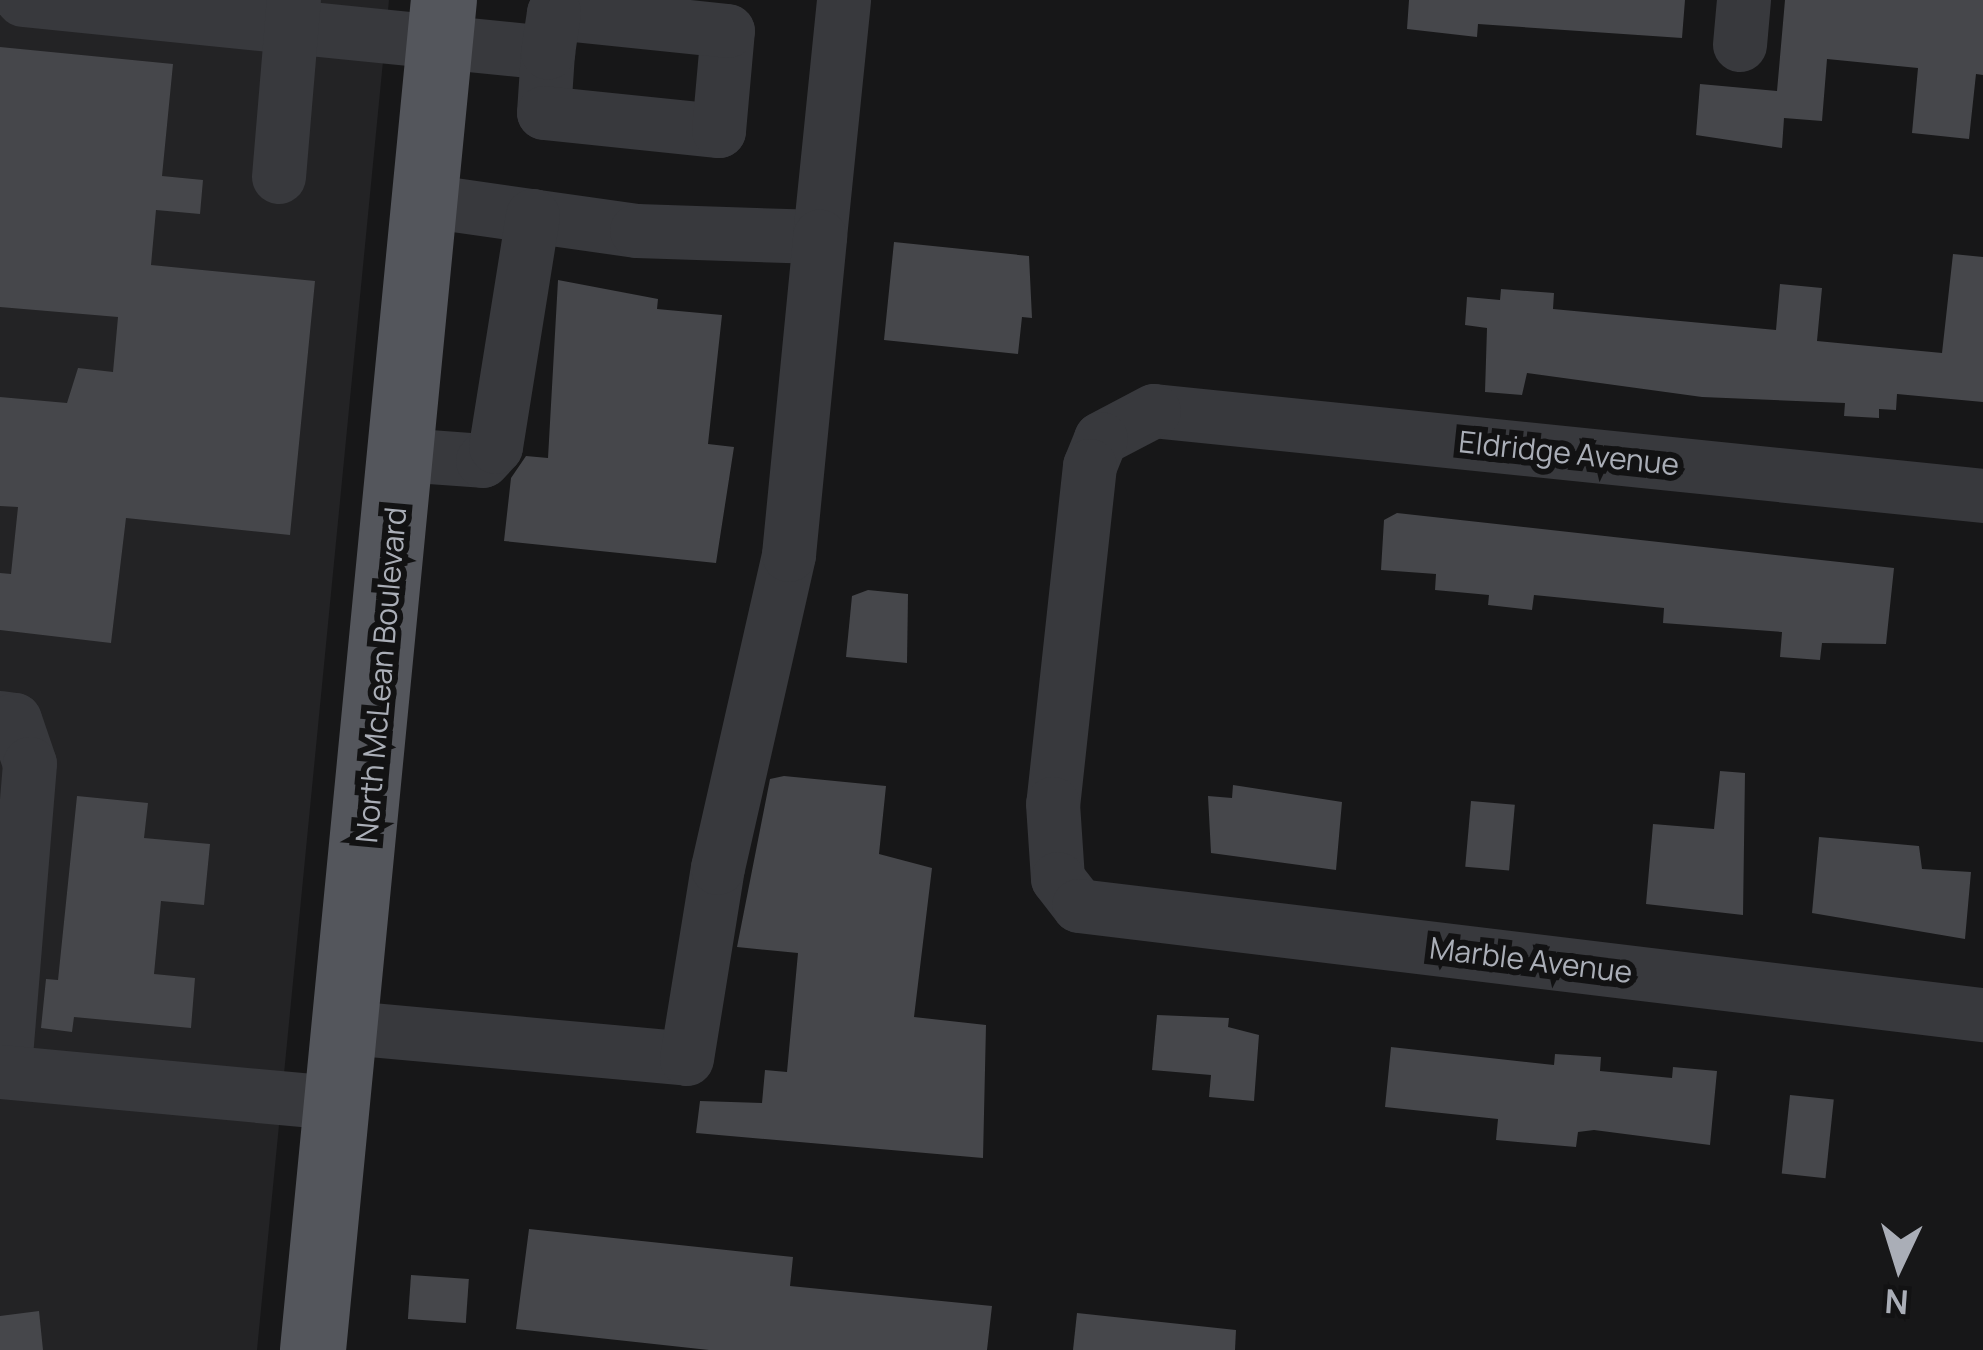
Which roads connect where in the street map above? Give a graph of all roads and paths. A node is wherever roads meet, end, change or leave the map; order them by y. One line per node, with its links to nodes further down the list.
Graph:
1 (23, 0): 3 (street)
2 (844, 0): 9 (street)
3 (293, 12): 4 (street); 6 (street)
4 (442, 20): 5 (street); 7 (main road, North McLean Boulevard)
5 (548, 53)
6 (279, 177)
7 (426, 201): 8 (street); 10 (main road, North McLean Boulevard)
8 (533, 216): 9 (street); 10 (street)
9 (820, 237): 15 (street)
10 (402, 455): 15 (main road, North McLean Boulevard)
11 (1983, 496): 13 (street, Eldridge Avenue)
12 (0, 718): 16 (street)
13 (1078, 905): 14 (street, Marble Avenue)
14 (1983, 1015)
15 (349, 1028): 17 (main road, North McLean Boulevard)
16 (3, 1071): 17 (street)
17 (342, 1105): 18 (main road, North McLean Boulevard)
18 (313, 1350)

